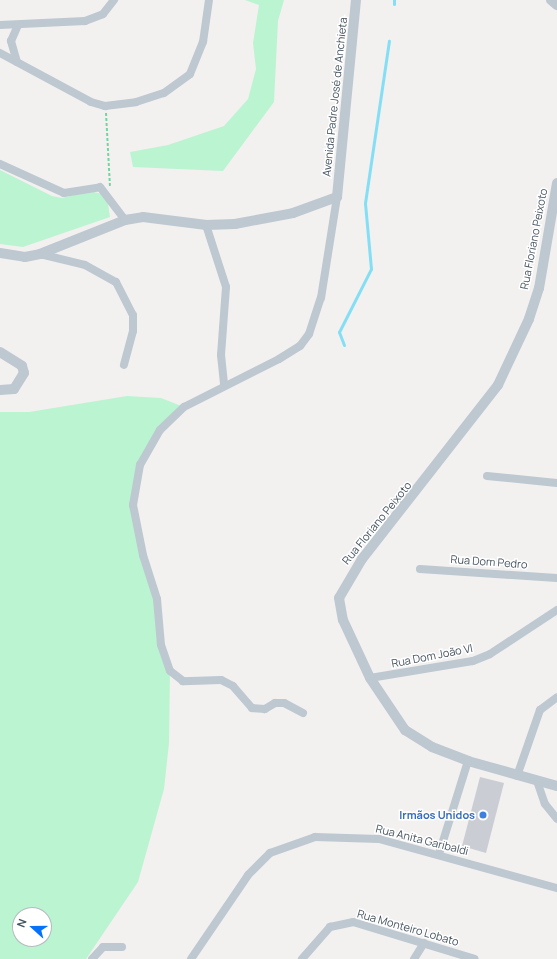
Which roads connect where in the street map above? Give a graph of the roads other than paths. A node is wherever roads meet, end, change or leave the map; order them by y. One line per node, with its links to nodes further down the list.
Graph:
1 (114, 0): 7 (street)
2 (209, 0): 9 (street)
3 (356, 0): 12 (street, Avenida Padre José de Anchieta)
4 (551, 0): 5 (street)
5 (557, 6)
6 (0, 25): 7 (street)
7 (18, 25): 9 (street)
8 (0, 53): 9 (street)
9 (17, 62)
10 (0, 164): 13 (street)
11 (557, 183): 26 (street, Rua Floriano Peixoto)
12 (337, 197): 14 (street); 19 (street)
13 (125, 220): 14 (street); 16 (street)
14 (206, 225): 19 (street)
15 (0, 253): 16 (street)
16 (40, 254): 18 (street)
17 (0, 352): 20 (street)
18 (124, 365)
19 (224, 385): 28 (street)
20 (0, 390)
21 (487, 476): 22 (street)
22 (557, 482)
23 (420, 569): 24 (street, Rua Dom Pedro)
24 (557, 578)
25 (557, 610): 26 (street, Rua Dom João Vl)
26 (370, 678): 29 (street, Rua Floriano Peixoto)
27 (557, 697): 30 (street)
28 (302, 713)
29 (468, 761): 30 (street, Rua Floriano Peixoto); 34 (street)
30 (517, 776): 31 (street, Rua Floriano Peixoto)
31 (537, 781): 32 (street, Rua Floriano Peixoto); 33 (street)
32 (557, 786)
33 (557, 818)
34 (439, 854): 35 (street, Rua Anita Garibaldi); 39 (street, Rua Anita Garibaldi)
35 (557, 888)
36 (424, 943): 40 (street, Rua Monteiro Lobato); 41 (street); 42 (street, Rua Monteiro Lobato)
37 (122, 947): 38 (street)
38 (92, 959)
39 (191, 959)
40 (302, 959)
41 (414, 959)
42 (475, 959)

